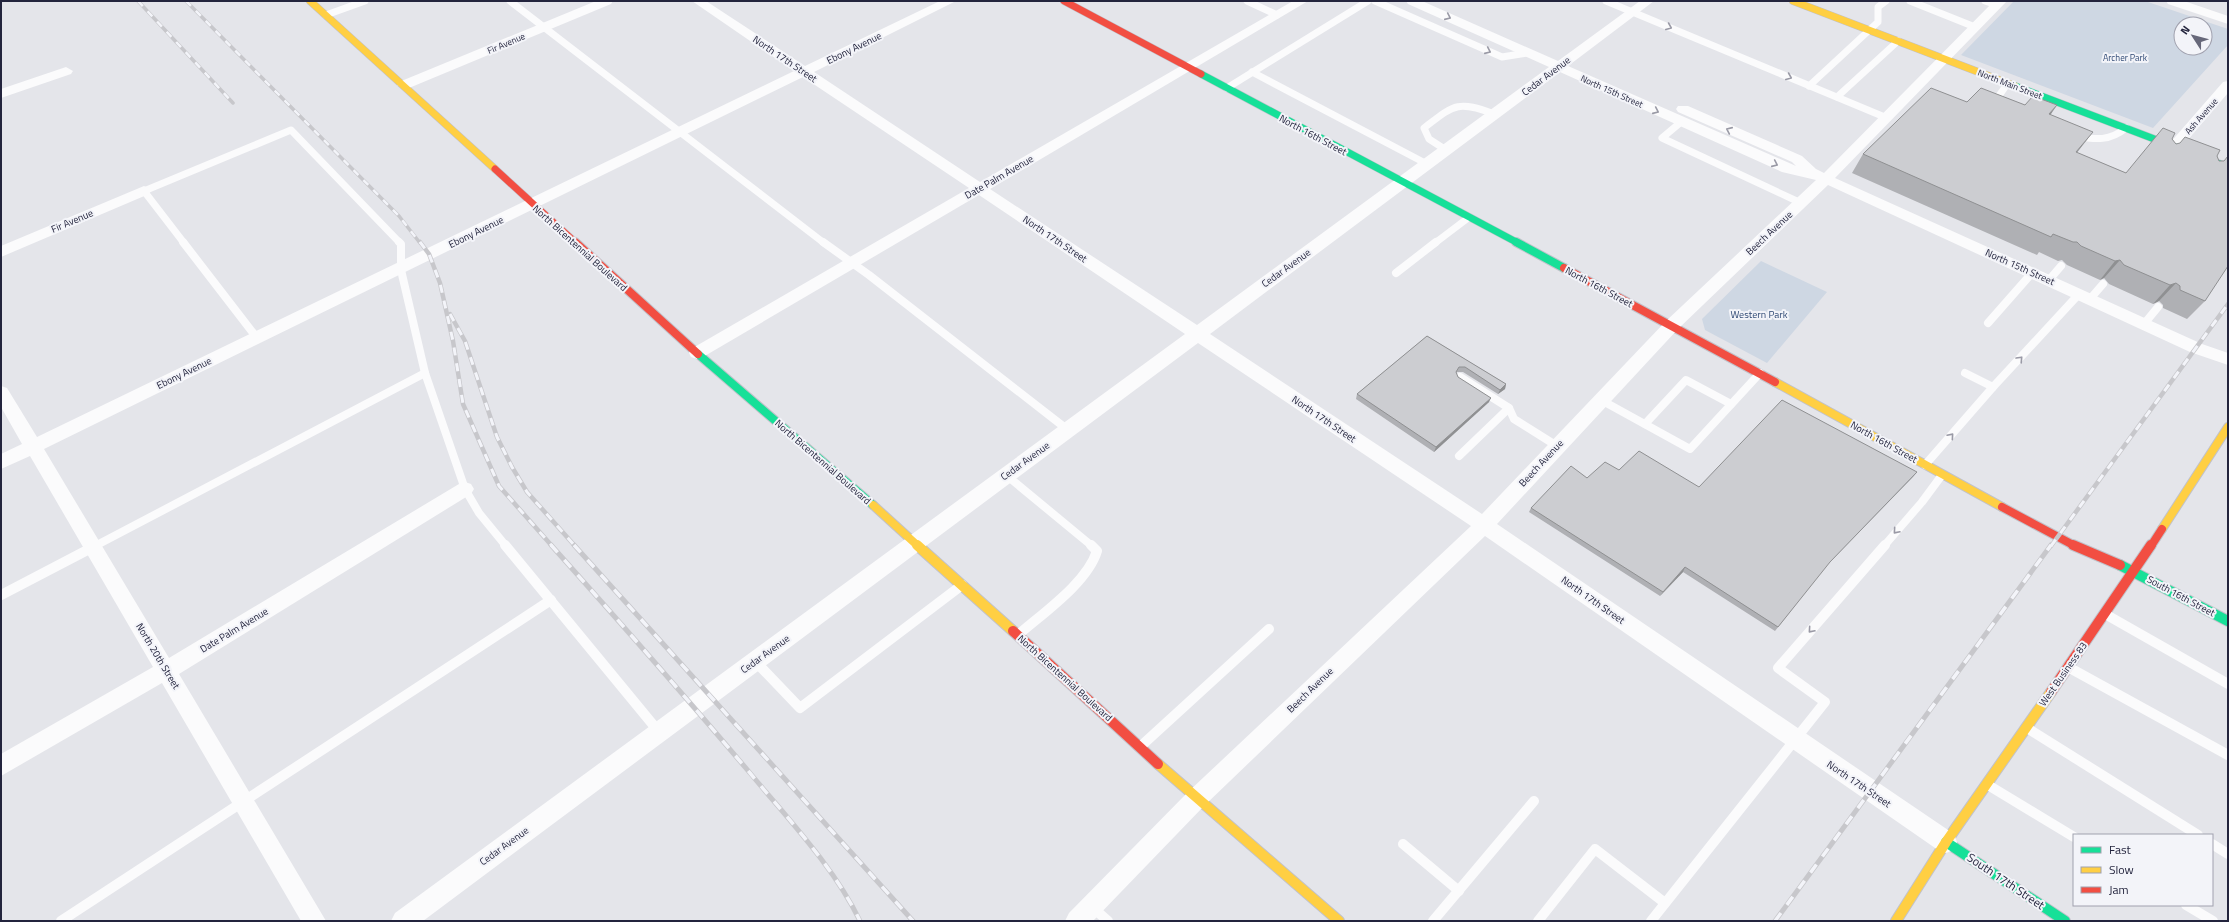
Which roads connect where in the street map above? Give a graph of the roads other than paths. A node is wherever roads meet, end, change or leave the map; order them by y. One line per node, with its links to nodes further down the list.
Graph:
1 (310, 1): 22 (main road, North Bicentennial Boulevard)
2 (365, 1): 22 (lane)
3 (510, 1): 25 (lane)
4 (608, 1): 25 (street, Fir Avenue)
5 (698, 1): 34 (street, North 17th Street)
6 (950, 1): 34 (street, Ebony Avenue)
7 (1064, 1): 32 (main road, North 16th Street)
8 (1248, 1): 23 (lane)
9 (1302, 1): 23 (street, Date Palm Avenue)
10 (1368, 1): 35 (lane)
11 (1375, 1): 29 (lane, one-way to 29)
12 (1412, 1): 29 (street, North 15th Street, one-way to 29)
13 (1440, 1): 31 (street, North 15th Street)
14 (1606, 1): 21 (lane)
15 (1648, 1): 21 (street, Cedar Avenue)
16 (1793, 1): 27 (main road, North Main Street)
17 (1886, 1): 27 (lane)
18 (1910, 1): 26 (lane)
19 (2172, 1): 24 (street)
20 (1994, 2): 26 (street, Beech Avenue)
21 (1633, 12): 31 (street, Cedar Avenue); 39 (lane, one-way to 39)
22 (326, 15): 38 (main road, North Bicentennial Boulevard)
23 (1277, 15): 32 (street, Date Palm Avenue)
24 (2228, 20)
25 (544, 27): 38 (street, Fir Avenue); 48 (lane)
26 (1976, 27): 30 (street, Beech Avenue)
27 (1870, 30): 28 (main road, North Main Street); 39 (lane)
28 (1898, 41): 30 (main road, North Main Street); 42 (lane)
29 (1527, 53): 31 (street, North 15th Street)
30 (1945, 59): 36 (main road, North Main Street); 45 (street, Beech Avenue)
31 (1564, 63): 44 (street, Cedar Avenue); 46 (street, North 15th Street, one-way to 46); 54 (street, North 15th Street, one-way to 31)
32 (1188, 67): 40 (main road, North 16th Street); 56 (street, Date Palm Avenue)
33 (66, 71): 41 (street)
34 (805, 72): 48 (street, Ebony Avenue); 56 (street, North 17th Street)
35 (1252, 72): 40 (lane); 52 (lane)
36 (2008, 83): 43 (lane); 47 (main road, North Main Street)
37 (2228, 85): 50 (street, Ash Avenue)
38 (404, 86): 59 (main road, North Bicentennial Boulevard)
39 (1809, 86): 42 (lane)
40 (1227, 88): 55 (main road, North 16th Street)
41 (1, 94)
42 (1837, 97): 45 (lane)
43 (2002, 109)
44 (1494, 114): 51 (street, Cedar Avenue); 51 (lane)
45 (1887, 118): 54 (street, Beech Avenue)
46 (1681, 122): 54 (street, North 15th Street, one-way to 54); 58 (lane)
47 (2126, 128): 49 (lane); 50 (main road, North Main Street)
48 (681, 132): 59 (street, Ebony Avenue); 62 (lane)
49 (2065, 133)
50 (2171, 148): 53 (main road, North Main Street)
51 (1446, 150): 52 (street, Cedar Avenue)
52 (1428, 164): 55 (street, Cedar Avenue)
53 (2228, 167)
54 (1819, 176): 58 (street, Beech Avenue); 66 (street, North 15th Street)
55 (1402, 183): 60 (main road, North 16th Street); 74 (street, Cedar Avenue)
56 (980, 188): 62 (street, Date Palm Avenue); 74 (street, North 17th Street)
57 (144, 191): 61 (street, Fir Avenue); 64 (lane); 75 (lane)
58 (1801, 203): 73 (street, Beech Avenue)
59 (532, 205): 64 (street, Ebony Avenue); 76 (main road, North Bicentennial Boulevard)
60 (1468, 218): 65 (lane); 73 (main road, North 16th Street)
61 (1, 252)
62 (851, 264): 76 (street, Date Palm Avenue); 89 (lane)
63 (2061, 266): 67 (lane)
64 (401, 270): 75 (street, Ebony Avenue); 78 (lane)
65 (1396, 273)
66 (2032, 273): 67 (street, North 15th Street); 71 (lane)
67 (2049, 280): 69 (street, North 15th Street)
68 (2103, 284): 69 (lane)
69 (2084, 297): 72 (street, North 15th Street); 82 (lane, one-way to 69)
70 (2158, 307): 72 (lane)
71 (1988, 323)
72 (2144, 324): 77 (street, North 15th Street)
73 (1672, 325): 79 (main road, North 16th Street); 84 (street, Beech Avenue)
74 (1197, 334): 89 (street, Cedar Avenue); 98 (street, North 17th Street)
75 (257, 338): 91 (street, Ebony Avenue)
76 (697, 353): 99 (main road, North Bicentennial Boulevard)
77 (2228, 359)
78 (426, 373): 97 (lane); 100 (lane)
79 (1760, 373): 85 (lane); 94 (main road, North 16th Street)
80 (1965, 373): 82 (lane)
81 (1460, 377): 86 (lane)
82 (1993, 387): 94 (lane, one-way to 82)
83 (1, 392): 91 (street, North 20th Street)
84 (1601, 400): 87 (lane); 90 (street, Beech Avenue)
85 (1731, 404): 87 (lane); 87 (lane)
86 (1509, 408): 90 (lane); 92 (lane)
87 (1645, 424)
88 (2228, 427): 101 (main road, West Business 83)
89 (1068, 430): 95 (street, Cedar Avenue)
90 (1557, 446): 98 (street, Beech Avenue)
91 (32, 447): 93 (street, Ebony Avenue); 100 (street, North 20th Street)
92 (1458, 456)
93 (1, 462)
94 (1925, 465): 96 (main road, North 16th Street)
95 (1006, 475): 99 (street, Cedar Avenue); 108 (lane)
96 (1942, 475): 101 (main road, North 16th Street); 115 (lane, one-way to 115)
97 (465, 490): 104 (lane); 111 (street, Date Palm Avenue)
98 (1484, 524): 115 (street, North 17th Street); 120 (street, Beech Avenue)
99 (916, 542): 102 (main road, North Bicentennial Boulevard); 109 (street, Cedar Avenue)
100 (93, 547): 103 (lane); 111 (street, North 20th Street)
101 (2135, 571): 105 (main road, West Business 83); 106 (main road, South 16th Street)
102 (963, 584): 108 (main road, North Bicentennial Boulevard); 109 (lane)
103 (1, 595)
104 (551, 600): 114 (lane); 121 (lane)
105 (2105, 614): 110 (main road, West Business 83); 112 (lane)
106 (2228, 621)
107 (1269, 629): 116 (lane)
108 (1018, 635): 116 (main road, North Bicentennial Boulevard)
109 (755, 661): 114 (street, Cedar Avenue)
110 (2067, 667): 113 (main road, West Business 83); 117 (lane)
111 (167, 670): 118 (street, Date Palm Avenue); 121 (street, North 20th Street)
112 (2228, 684)
113 (2026, 727): 119 (main road, West Business 83); 123 (lane)
114 (659, 732): 135 (street, Cedar Avenue)
115 (1794, 739): 125 (street, North 17th Street); 130 (lane)
116 (1140, 747): 120 (main road, North Bicentennial Boulevard)
117 (2228, 755)
118 (1, 766)
119 (1987, 784): 124 (lane); 125 (main road, West Business 83)
120 (1196, 799): 132 (street, Beech Avenue); 136 (main road, North Bicentennial Boulevard)
121 (244, 801): 133 (lane); 134 (street, North 20th Street)
122 (1534, 801): 129 (lane)
123 (2196, 834)
124 (2073, 836)
125 (1946, 842): 140 (main road, West Business 83); 141 (main road, South 17th Street)
126 (1403, 844): 129 (lane)
127 (2213, 845): 128 (lane)
128 (2228, 854)
129 (1459, 891): 137 (lane)
130 (1665, 903): 138 (lane); 139 (lane)
131 (2188, 906): 142 (lane)
132 (1092, 916)
133 (61, 921)
134 (314, 921)
135 (403, 921)
136 (1339, 921)
137 (1434, 921)
138 (1538, 921)
139 (1652, 921)
140 (1896, 921)
141 (2065, 921)
142 (2213, 921)

